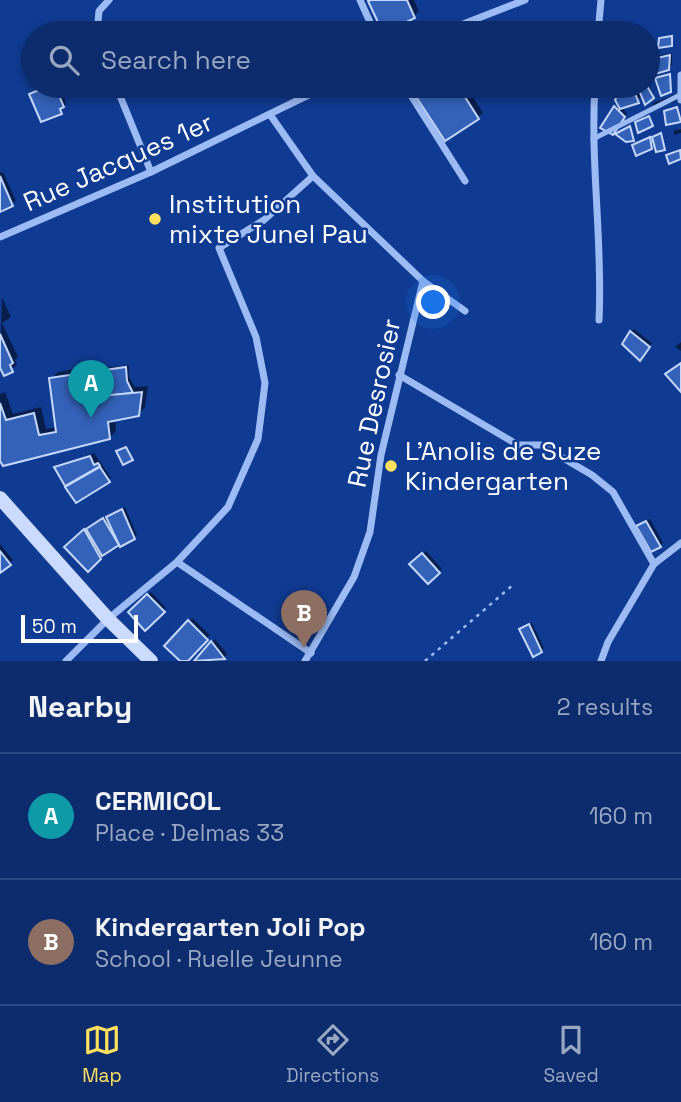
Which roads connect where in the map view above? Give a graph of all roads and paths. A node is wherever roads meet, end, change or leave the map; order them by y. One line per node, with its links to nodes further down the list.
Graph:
1 (109, 0): 5 (street)
2 (360, 0): 6 (street)
3 (525, 0): 7 (street)
4 (601, 0): 8 (street)
5 (98, 21)
6 (370, 21)
7 (471, 21)
8 (599, 21)
9 (681, 75): 14 (street)
10 (121, 98): 17 (street)
11 (305, 98): 15 (street, Rue Jacques 1er)
12 (413, 98): 19 (street)
13 (595, 98): 16 (street)
14 (680, 98): 16 (lane)
15 (271, 116): 17 (street, Rue Jacques 1er); 18 (street)
16 (593, 139): 23 (street)
17 (151, 172): 20 (street, Rue Jacques 1er)
18 (313, 176): 21 (street); 27 (street)
19 (465, 181)
20 (0, 237)
21 (423, 281): 22 (street); 24 (street, Rue Desrosier)
22 (465, 311)
23 (599, 320)
24 (399, 375): 28 (street); 31 (street, Rue Desrosier)
25 (0, 498): 30 (main road)
26 (681, 544): 28 (street)
27 (177, 562): 30 (street); 31 (street)
28 (654, 564): 36 (street)
29 (514, 584): 35 (path)
30 (108, 619): 32 (street); 33 (main road)
31 (311, 653): 34 (street, Rue Desrosier)
32 (66, 661)
33 (151, 661)
34 (305, 661)
35 (425, 661)
36 (601, 661)

